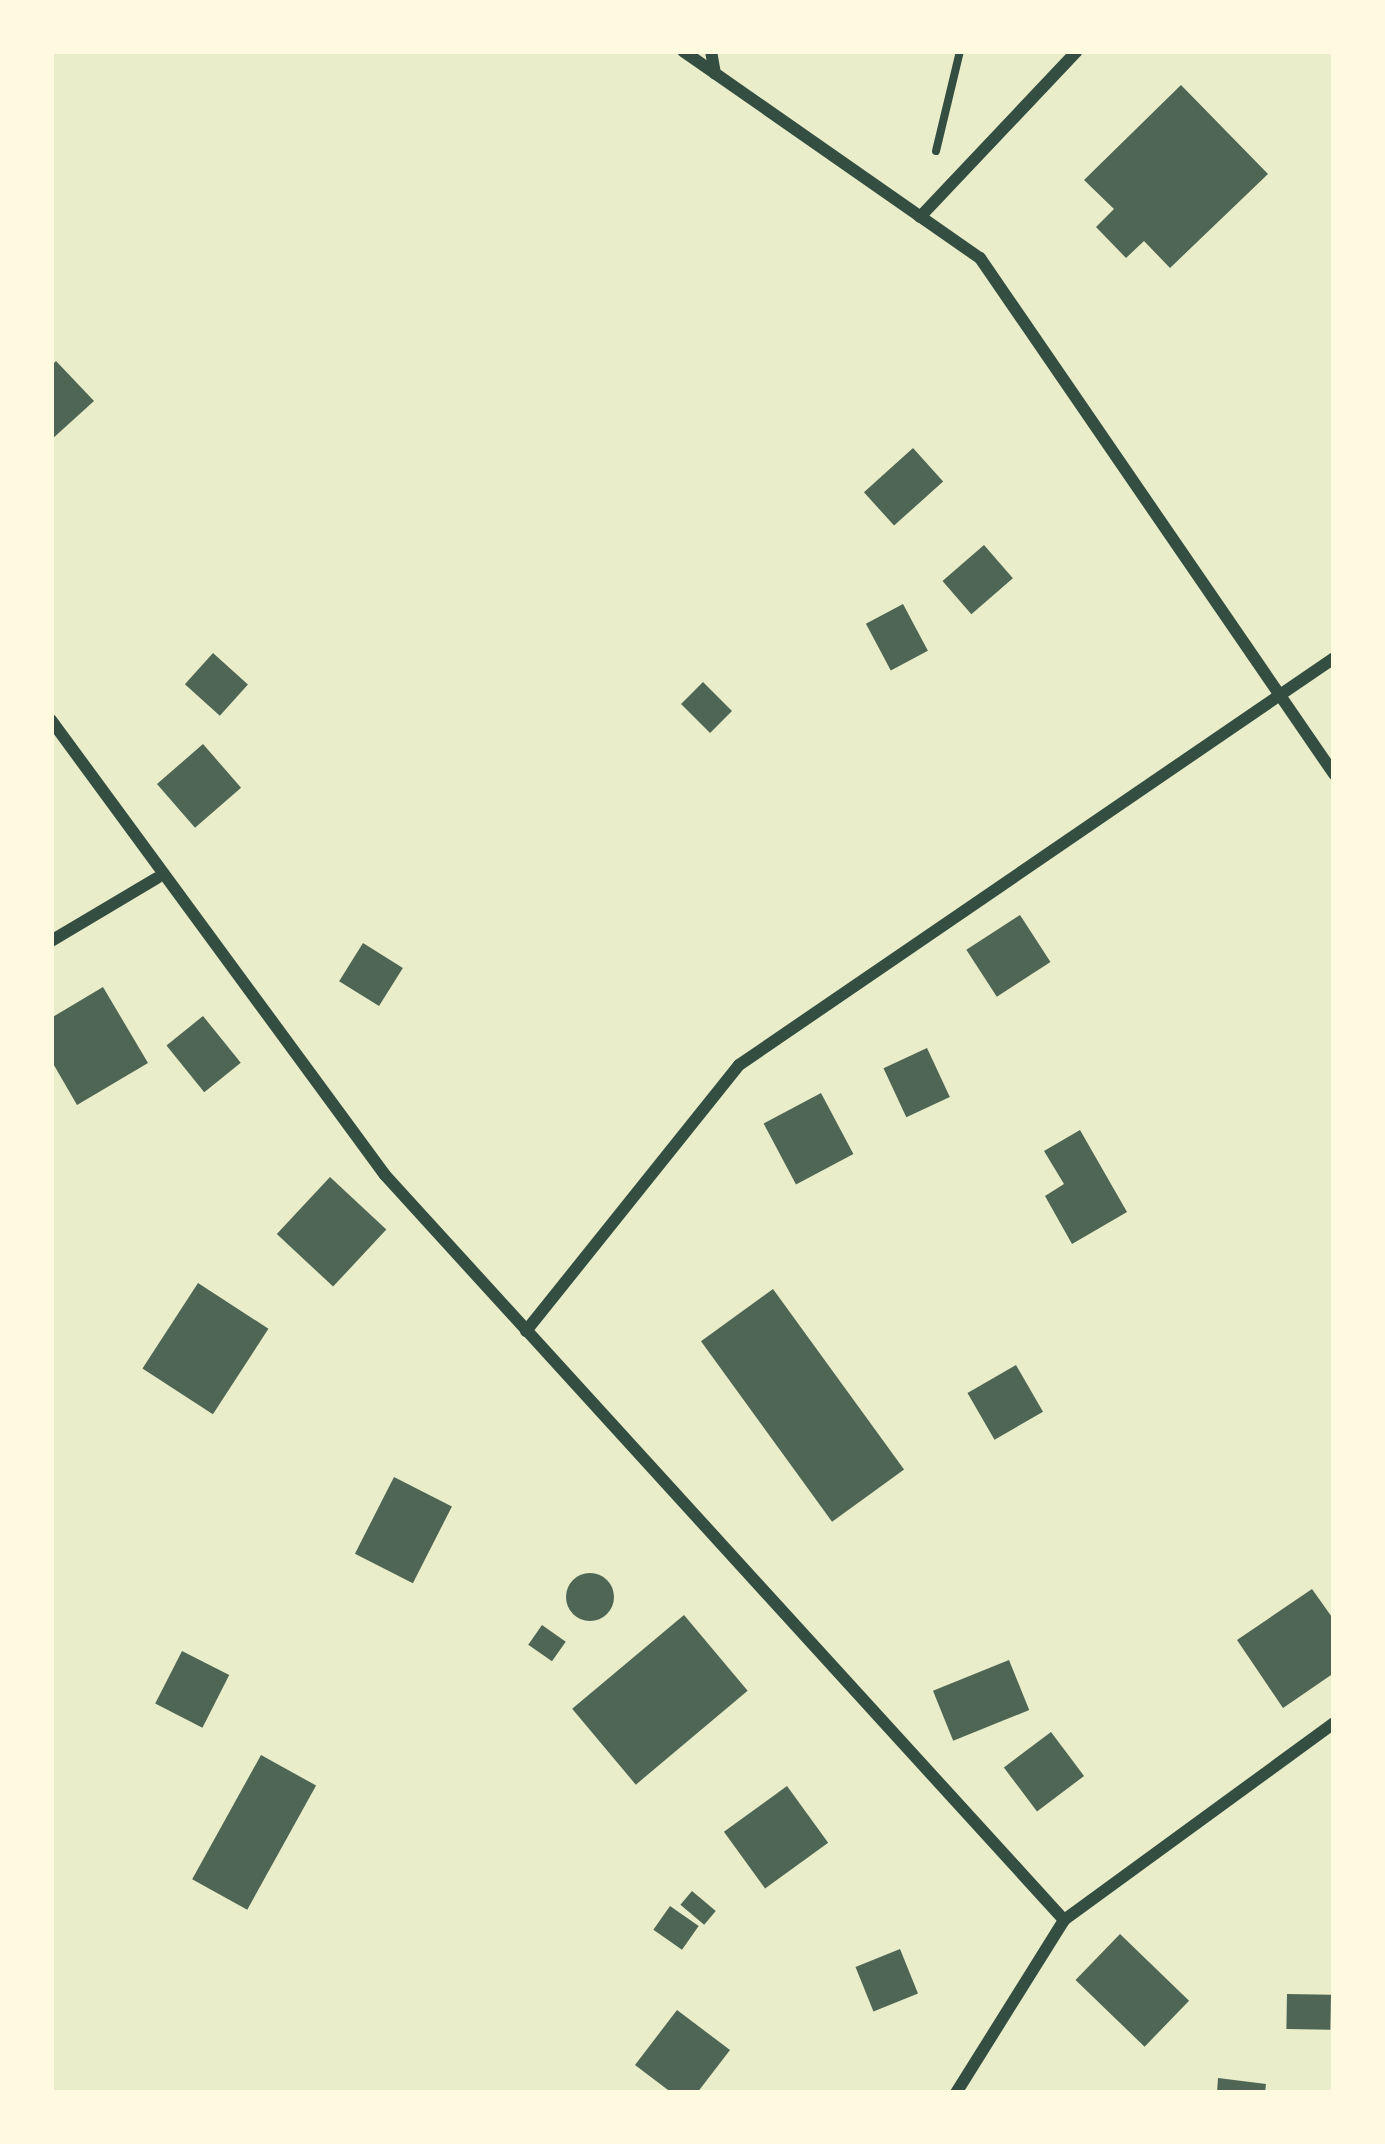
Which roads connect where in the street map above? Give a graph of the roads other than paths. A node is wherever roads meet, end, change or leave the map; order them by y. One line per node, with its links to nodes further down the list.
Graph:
1 (683, 51): 4 (street)
2 (711, 51): 4 (street)
3 (1077, 51): 5 (street)
4 (715, 74): 5 (street)
5 (920, 217): 7 (street)
6 (1334, 658): 7 (street)
7 (1275, 698): 9 (street); 12 (street)
8 (51, 721): 10 (street)
9 (1334, 774)
10 (157, 878): 11 (street); 12 (street)
11 (51, 941)
12 (526, 1331): 14 (street)
13 (1334, 1723): 14 (street)
14 (1064, 1921): 15 (street)
15 (956, 2093)

